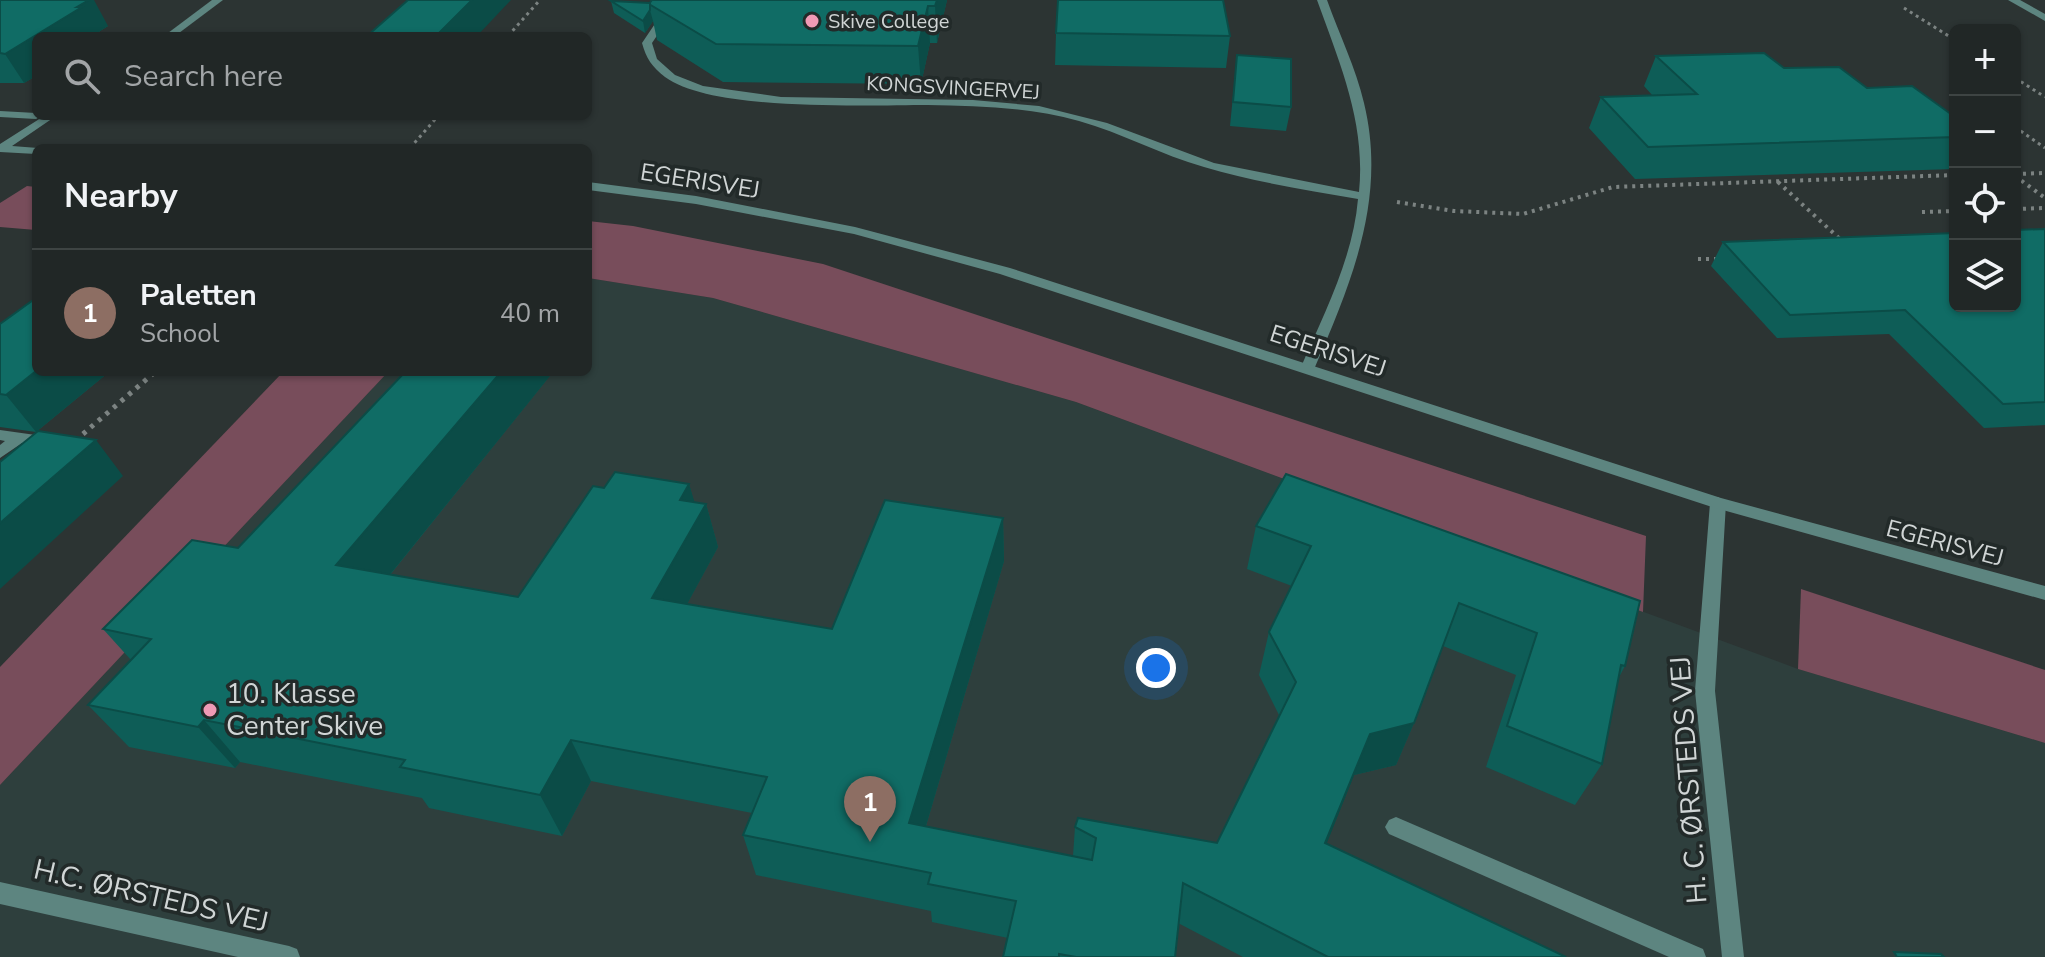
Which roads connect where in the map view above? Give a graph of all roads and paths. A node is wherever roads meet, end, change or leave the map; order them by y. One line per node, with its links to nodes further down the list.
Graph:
1 (218, 0): 8 (street)
2 (540, 0): 9 (path)
3 (676, 0): 30 (street, KONGSVINGERVEJ)
4 (1322, 0): 30 (street)
5 (2013, 0): 7 (street)
6 (1904, 8): 10 (path)
7 (2045, 18)
8 (174, 32)
9 (512, 32)
10 (1949, 36)
11 (2021, 82): 13 (path)
12 (2021, 85): 13 (path)
13 (2025, 85): 14 (path)
14 (2045, 97)
15 (0, 114): 16 (street)
16 (32, 116)
17 (44, 120): 22 (street)
18 (434, 120): 20 (path)
19 (2021, 131): 21 (path)
20 (414, 144)
21 (2045, 148)
22 (0, 149): 23 (street)
23 (32, 151)
24 (2045, 173): 26 (path)
25 (1949, 175): 28 (path)
26 (2021, 175)
27 (2021, 180): 31 (path)
28 (1777, 181): 30 (path); 36 (path)
29 (592, 187): 39 (street, EGERISVEJ)
30 (1366, 197): 39 (street)
31 (2045, 198)
32 (2045, 208): 33 (path)
33 (2021, 209)
34 (1949, 211): 35 (path)
35 (1922, 212)
36 (1844, 243)
37 (1729, 258): 38 (path)
38 (1698, 259)
39 (1308, 367): 44 (street, EGERISVEJ)
40 (0, 435): 41 (street)
41 (19, 438): 42 (street); 43 (street)
42 (69, 445)
43 (0, 453)
44 (1718, 503): 45 (street, EGERISVEJ); 50 (street, H. C. ØRSTEDS VEJ)
45 (2045, 593)
46 (1396, 827): 49 (street)
47 (0, 893): 48 (street, H.C. ØRSTEDS VEJ)
48 (276, 956)
49 (1695, 957)
50 (1733, 957)

